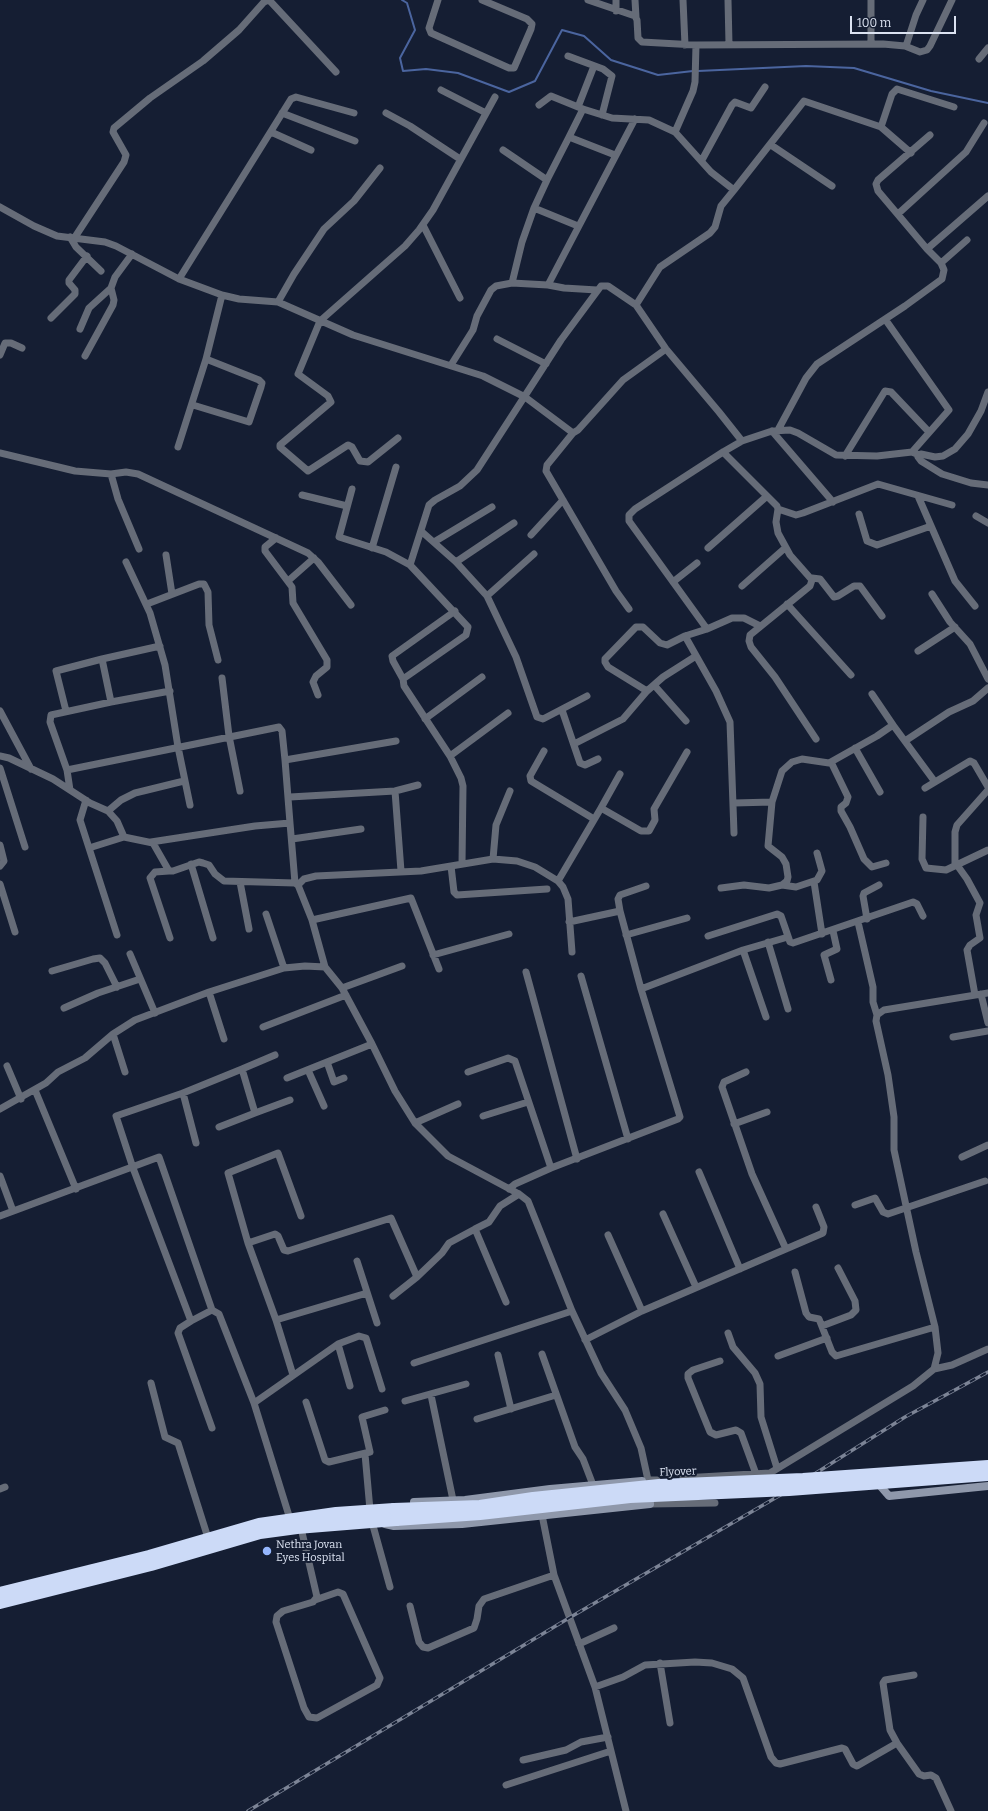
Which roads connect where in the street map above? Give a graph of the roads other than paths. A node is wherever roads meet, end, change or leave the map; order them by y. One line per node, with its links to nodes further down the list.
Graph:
1 (438, 0): 2 (street)
2 (482, 0)
3 (588, 0): 11 (street)
4 (616, 0): 11 (street)
5 (635, 0): 12 (street)
6 (683, 0): 15 (street)
7 (728, 0): 13 (street)
8 (871, 0): 14 (street)
9 (923, 0): 17 (street)
10 (952, 0): 17 (street)
11 (616, 11): 12 (street)
12 (636, 17): 15 (street)
13 (729, 44): 14 (street); 16 (street)
14 (871, 44): 17 (street)
15 (685, 45): 16 (street)
16 (696, 45): 38 (street)
17 (906, 46)
18 (988, 48): 20 (street)
19 (568, 56): 21 (street)
20 (979, 59)
21 (594, 66): 28 (street); 33 (street)
22 (336, 72): 59 (street)
23 (765, 87): 48 (street)
24 (441, 90): 32 (street)
25 (495, 97): 32 (street)
26 (539, 105): 28 (street)
27 (954, 107): 36 (street)
28 (580, 108): 33 (street); 40 (street)
29 (282, 113): 30 (street); 37 (street); 41 (street)
30 (354, 113)
31 (386, 113): 47 (street)
32 (486, 113): 47 (street)
33 (602, 115): 34 (street)
34 (635, 119): 38 (street); 46 (street)
35 (984, 123): 56 (street)
36 (881, 127): 42 (street); 45 (street)
37 (271, 132): 43 (street); 66 (street)
38 (675, 132): 48 (street)
39 (930, 135): 45 (street)
40 (569, 137): 46 (street); 50 (street)
41 (356, 141)
42 (770, 145): 51 (street); 52 (street)
43 (311, 150)
44 (503, 150): 50 (street)
45 (911, 152): 56 (street)
46 (615, 156): 58 (street)
47 (460, 159): 57 (street)
48 (702, 160): 52 (street)
49 (380, 168): 73 (street)
50 (547, 180): 55 (street)
51 (832, 186)
52 (734, 190): 74 (street)
53 (988, 196): 61 (street)
54 (0, 207): 59 (street)
55 (534, 208): 58 (street); 67 (street)
56 (899, 213): 61 (street)
57 (423, 225): 72 (street); 77 (street)
58 (578, 226): 68 (street)
59 (72, 237): 62 (street); 63 (street)
60 (967, 240): 64 (street)
61 (927, 249): 64 (street)
62 (132, 254): 66 (street); 69 (street)
63 (87, 256): 65 (street); 75 (street)
64 (941, 263): 76 (street)
65 (101, 271)
66 (179, 279): 71 (street)
67 (512, 283): 68 (street); 87 (street)
68 (548, 284): 70 (street)
69 (111, 288): 78 (street); 84 (street)
70 (597, 290): 74 (street); 86 (street)
71 (222, 295): 73 (street); 85 (street)
72 (460, 298)
73 (278, 302): 77 (street)
74 (636, 305): 82 (street)
75 (51, 318)
76 (885, 319): 91 (street); 92 (street)
77 (320, 321): 87 (street); 94 (street)
78 (80, 329)
79 (497, 339): 86 (street)
80 (2, 344): 81 (street); 83 (street)
81 (22, 348)
82 (666, 349): 93 (street); 95 (street)
83 (0, 355)
84 (85, 356)
85 (206, 359): 90 (street); 90 (street)
86 (546, 364): 89 (street)
87 (451, 365): 89 (street)
88 (988, 392): 99 (street)
89 (525, 397): 93 (street); 119 (street)
90 (193, 405): 96 (street)
91 (775, 431): 95 (street); 100 (street); 109 (street)
92 (929, 432): 99 (street); 100 (street)
93 (573, 433): 108 (street)
94 (398, 438)
95 (742, 442): 97 (street)
96 (178, 447)
97 (723, 452): 106 (street); 136 (street)
98 (0, 453): 102 (street)
99 (916, 453): 100 (street); 103 (street)
100 (844, 456)
101 (396, 467): 123 (street)
102 (111, 474): 121 (street); 126 (street)
103 (988, 485)
104 (352, 489): 111 (street)
105 (302, 495): 111 (street)
106 (767, 496): 113 (street); 124 (street)
107 (918, 496): 109 (street); 110 (street); 118 (street)
108 (563, 500): 120 (street); 145 (street)
109 (833, 502): 113 (street)
110 (952, 505)
111 (347, 506): 123 (street)
112 (492, 507): 122 (street)
113 (778, 509): 125 (street)
114 (859, 514): 118 (street)
115 (976, 516): 117 (street)
116 (514, 523): 131 (street)
117 (988, 523)
118 (931, 526): 144 (street)
119 (421, 530): 122 (street); 133 (street)
120 (531, 535)
121 (276, 538): 129 (street); 135 (street)
122 (434, 542): 131 (street)
123 (372, 548): 133 (street)
124 (708, 548)
125 (785, 548): 134 (street); 137 (street)
126 (139, 549)
127 (534, 554): 140 (street)
128 (166, 555): 138 (street)
129 (314, 558): 135 (street); 142 (street)
130 (126, 562): 141 (street)
131 (456, 562): 140 (street)
132 (697, 563): 136 (street)
133 (410, 565): 146 (street)
134 (812, 578): 143 (street); 147 (street)
135 (288, 581): 166 (street)
136 (673, 582): 150 (street)
137 (742, 586)
138 (172, 594): 141 (street); 156 (street)
139 (932, 594): 149 (street)
140 (487, 596): 170 (street)
141 (147, 604): 152 (street)
142 (351, 604)
143 (787, 604): 148 (street); 157 (street)
144 (975, 606)
145 (629, 609)
146 (455, 611): 161 (street); 161 (street)
147 (882, 616)
148 (760, 626): 150 (street); 178 (street)
149 (955, 627): 153 (street); 160 (street)
150 (707, 629): 151 (street)
151 (686, 636): 154 (street); 165 (street)
152 (160, 646): 155 (street); 164 (street)
153 (918, 651)
154 (696, 656): 162 (street); 209 (street)
155 (102, 659): 169 (street); 172 (street)
156 (218, 660)
157 (851, 675)
158 (482, 677): 174 (street)
159 (222, 678): 177 (street)
160 (988, 679)
161 (403, 680): 174 (street)
162 (654, 685): 165 (street); 175 (street)
163 (988, 688): 180 (street)
164 (170, 691): 169 (street); 182 (street)
165 (647, 691): 181 (street)
166 (318, 694)
167 (872, 694): 176 (street)
168 (588, 696): 170 (street)
169 (111, 702): 172 (street)
170 (562, 710): 181 (street)
171 (0, 711): 192 (street)
172 (66, 711): 193 (street)
173 (508, 713): 187 (street)
174 (424, 718): 187 (street)
175 (686, 721)
176 (893, 725): 180 (street); 183 (street)
177 (229, 736): 182 (street); 189 (street); 203 (street)
178 (816, 739)
179 (396, 741): 189 (street)
180 (905, 741): 196 (street)
181 (574, 744): 188 (street)
182 (178, 747): 193 (street); 195 (street)
183 (855, 748): 190 (street); 205 (street)
184 (544, 751): 214 (street)
185 (687, 752): 211 (street)
186 (0, 756): 192 (street)
187 (450, 756): 229 (street)
188 (598, 759)
189 (285, 760): 206 (street)
190 (831, 762): 208 (street); 227 (street)
191 (0, 768): 222 (street)
192 (32, 769): 200 (street)
193 (67, 770): 200 (street)
194 (620, 774): 211 (street)
195 (184, 781): 210 (street); 212 (street)
196 (935, 782): 198 (street); 199 (street)
197 (418, 785): 204 (street)
198 (988, 787)
199 (926, 788)
200 (70, 790): 207 (street)
201 (510, 790): 226 (street)
202 (988, 790): 232 (street)
203 (240, 791)
204 (395, 791): 206 (street); 234 (street)
205 (880, 792)
206 (290, 798): 215 (street)
207 (86, 800): 212 (street); 223 (street)
208 (772, 802): 209 (street); 240 (street)
209 (734, 803): 217 (street)
210 (190, 805)
211 (600, 808): 214 (street)
212 (108, 811): 218 (street)
213 (923, 817): 232 (street)
214 (594, 819): 235 (street)
215 (290, 823): 219 (street); 220 (street)
216 (361, 829): 219 (street)
217 (734, 833)
218 (124, 837): 220 (street); 223 (street)
219 (292, 840): 239 (street)
220 (151, 842): 233 (street)
221 (0, 845): 230 (street)
222 (26, 847)
223 (89, 848): 256 (street)
224 (988, 850): 232 (street)
225 (817, 853): 237 (street)
226 (493, 859): 229 (street); 235 (street)
227 (886, 863)
228 (191, 864): 233 (street); 236 (street); 263 (street)
229 (462, 864): 231 (street)
230 (0, 866)
231 (451, 866): 234 (street); 244 (street)
232 (956, 866): 282 (street)
233 (169, 870): 262 (street)
234 (401, 871): 239 (street)
235 (558, 881): 251 (street)
236 (240, 882): 239 (street); 253 (street)
237 (814, 882): 240 (street); 258 (street)
238 (0, 884): 255 (street)
239 (297, 884): 250 (street)
240 (782, 885): 243 (street)
241 (879, 885): 249 (street)
242 (646, 886): 245 (street)
243 (721, 888)
244 (547, 889)
245 (620, 911): 251 (street); 259 (street)
246 (266, 914): 271 (street)
247 (923, 916): 249 (street)
248 (686, 918): 259 (street)
249 (867, 919): 252 (street)
250 (312, 920): 268 (street); 270 (street)
251 (569, 922): 266 (street)
252 (858, 922): 254 (street); 286 (street)
253 (249, 929)
254 (833, 931): 258 (street); 277 (street)
255 (15, 932)
256 (117, 934)
257 (509, 934): 268 (street)
258 (822, 934): 261 (street)
259 (626, 935): 279 (street)
260 (708, 936): 261 (street)
261 (788, 937): 264 (street)
262 (170, 938)
263 (213, 938)
264 (768, 942): 265 (street); 284 (street)
265 (743, 950): 279 (street); 287 (street)
266 (572, 952)
267 (130, 954): 276 (street)
268 (433, 955): 272 (street)
269 (402, 966): 281 (street)
270 (325, 967): 271 (street); 281 (street)
271 (284, 968): 280 (street)
272 (439, 969)
273 (52, 971): 278 (street)
274 (526, 972): 323 (street)
275 (581, 976): 319 (street)
276 (140, 979): 278 (street); 285 (street)
277 (831, 980)
278 (117, 987): 283 (street)
279 (641, 989): 319 (street)
280 (209, 992): 285 (street); 293 (street)
281 (344, 992): 289 (street); 294 (street)
282 (982, 994): 286 (street); 288 (street)
283 (64, 1008)
284 (788, 1009)
285 (155, 1013): 291 (street)
286 (877, 1015): 334 (street)
287 (766, 1017)
288 (988, 1023)
289 (263, 1027)
290 (988, 1031): 292 (street)
291 (113, 1034): 300 (street); 305 (street)
292 (953, 1037)
293 (224, 1039)
294 (372, 1044): 296 (street); 316 (street)
295 (275, 1055): 298 (street)
296 (327, 1062): 299 (street); 304 (street)
297 (7, 1066): 307 (street)
298 (242, 1069): 306 (street); 313 (street)
299 (308, 1070): 303 (street); 311 (street)
300 (125, 1072)
301 (468, 1072): 309 (street)
302 (746, 1072): 317 (street)
303 (287, 1078)
304 (344, 1078)
305 (35, 1090): 307 (street); 329 (street)
306 (183, 1093): 320 (street); 324 (street)
307 (21, 1099): 312 (street)
308 (290, 1100): 313 (street)
309 (528, 1102): 315 (street); 325 (street)
310 (458, 1104): 316 (street)
311 (324, 1106)
312 (0, 1109)
313 (255, 1112): 318 (street)
314 (767, 1112): 317 (street)
315 (483, 1116)
316 (415, 1123): 330 (street)
317 (734, 1124): 342 (street)
318 (218, 1127)
319 (628, 1139): 323 (street)
320 (196, 1143)
321 (988, 1144): 322 (street)
322 (962, 1157)
323 (577, 1160): 325 (street)
324 (133, 1168): 329 (street); 352 (street); 356 (street)
325 (551, 1168): 330 (street)
326 (699, 1172): 345 (street)
327 (0, 1176): 335 (street)
328 (985, 1181): 334 (street)
329 (76, 1189): 335 (street)
330 (509, 1189): 331 (street)
331 (519, 1194): 339 (street); 354 (street)
332 (855, 1205): 334 (street)
333 (816, 1207): 342 (street)
334 (907, 1208): 359 (street)
335 (13, 1211): 337 (street)
336 (663, 1214): 348 (street)
337 (0, 1216)
338 (301, 1216): 341 (street)
339 (475, 1229): 347 (street); 351 (street)
340 (608, 1235): 353 (street)
341 (248, 1243): 347 (street); 355 (street)
342 (786, 1249): 345 (street)
343 (357, 1261): 349 (street)
344 (838, 1268): 358 (street)
345 (740, 1269): 348 (street)
346 (795, 1272): 358 (street)
347 (417, 1277): 350 (street)
348 (696, 1287): 353 (street)
349 (367, 1294): 355 (street); 357 (street)
350 (393, 1296)
351 (506, 1302)
352 (212, 1310): 356 (street); 380 (street)
353 (642, 1310): 362 (street)
354 (572, 1311): 362 (street); 369 (street)
355 (276, 1320): 371 (street)
356 (191, 1321): 384 (street)
357 (377, 1323)
358 (822, 1326): 361 (street)
359 (935, 1327): 361 (street); 370 (street)
360 (728, 1333): 388 (street)
361 (827, 1338): 367 (street)
362 (585, 1340): 391 (street)
363 (338, 1344): 371 (street); 374 (street); 375 (street)
364 (988, 1349): 370 (street)
365 (542, 1354): 377 (street)
366 (498, 1355): 381 (street)
367 (778, 1356)
368 (720, 1361): 389 (street)
369 (414, 1363)
370 (934, 1369): 388 (street)
371 (293, 1375): 380 (street)
372 (151, 1383): 403 (street)
373 (466, 1384): 376 (street)
374 (350, 1386)
375 (382, 1389)
376 (431, 1395): 378 (street); 394 (street)
377 (556, 1395): 381 (street); 392 (street)
378 (405, 1401)
379 (306, 1402): 385 (street)
380 (254, 1403): 400 (street)
381 (511, 1409): 383 (street)
382 (385, 1410): 385 (street)
383 (477, 1419)
384 (212, 1428)
385 (365, 1454): 397 (street)
386 (988, 1460): 393 (street)
387 (988, 1466): 398 (highway, Flyover, bridge)
388 (777, 1468): 389 (street)
389 (756, 1474): 391 (street)
390 (988, 1475): 398 (highway, Flyover, bridge)
391 (648, 1480): 392 (street); 396 (street)
392 (593, 1485): 394 (street)
393 (988, 1486)
394 (453, 1500): 397 (street)
395 (715, 1503): 396 (street)
396 (650, 1504): 399 (street)
397 (370, 1510): 398 (highway, Flyover); 400 (highway, Flyover)
398 (395, 1515): 401 (highway, Flyover)
399 (542, 1515): 401 (street); 404 (street)
400 (290, 1519): 403 (highway, Flyover)
401 (372, 1522): 402 (highway, Flyover); 405 (street)
402 (301, 1528): 407 (street); 408 (highway, Flyover)
403 (208, 1538): 406 (highway, Flyover)
404 (554, 1575): 409 (street); 411 (street)
405 (390, 1587)
406 (0, 1593)
407 (315, 1600): 407 (street)
408 (0, 1603)
409 (410, 1606)
410 (614, 1628): 411 (street)
411 (579, 1644): 414 (street)
412 (660, 1664): 414 (street); 415 (street); 417 (street)
413 (914, 1675): 417 (street)
414 (595, 1687): 416 (street)
415 (670, 1723)
416 (608, 1737): 418 (street); 419 (street)
417 (897, 1743): 422 (street)
418 (611, 1751): 420 (street); 421 (street)
419 (523, 1760)
420 (506, 1785)
421 (626, 1811)
422 (951, 1811)

